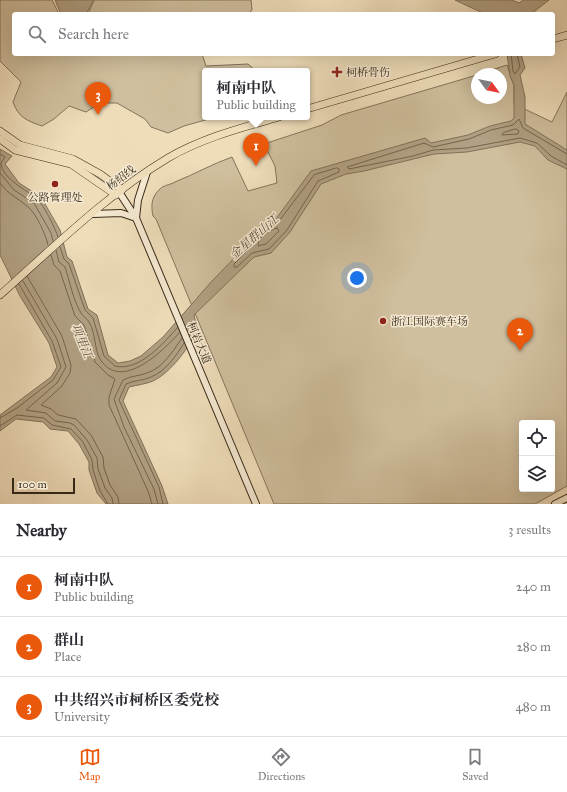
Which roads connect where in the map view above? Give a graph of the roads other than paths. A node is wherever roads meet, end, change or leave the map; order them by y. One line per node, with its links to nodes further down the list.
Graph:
1 (567, 35): 2 (main road)
2 (555, 38)
3 (488, 56): 4 (main road)
4 (310, 108)
5 (270, 120): 8 (main road, 杨绍线)
6 (0, 131): 9 (main road, 柯岩大道)
7 (0, 139): 9 (main road, 柯岩大道)
8 (147, 172): 9 (main road, 杨绍线); 11 (street)
9 (119, 192): 10 (main road, 杨绍线); 11 (street, 柯岩大道)
10 (93, 214): 11 (street); 12 (main road, 杨绍线)
11 (136, 218): 14 (street, 柯岩大道)
12 (0, 295)
13 (567, 498): 15 (street)
14 (256, 504)
15 (556, 504)

